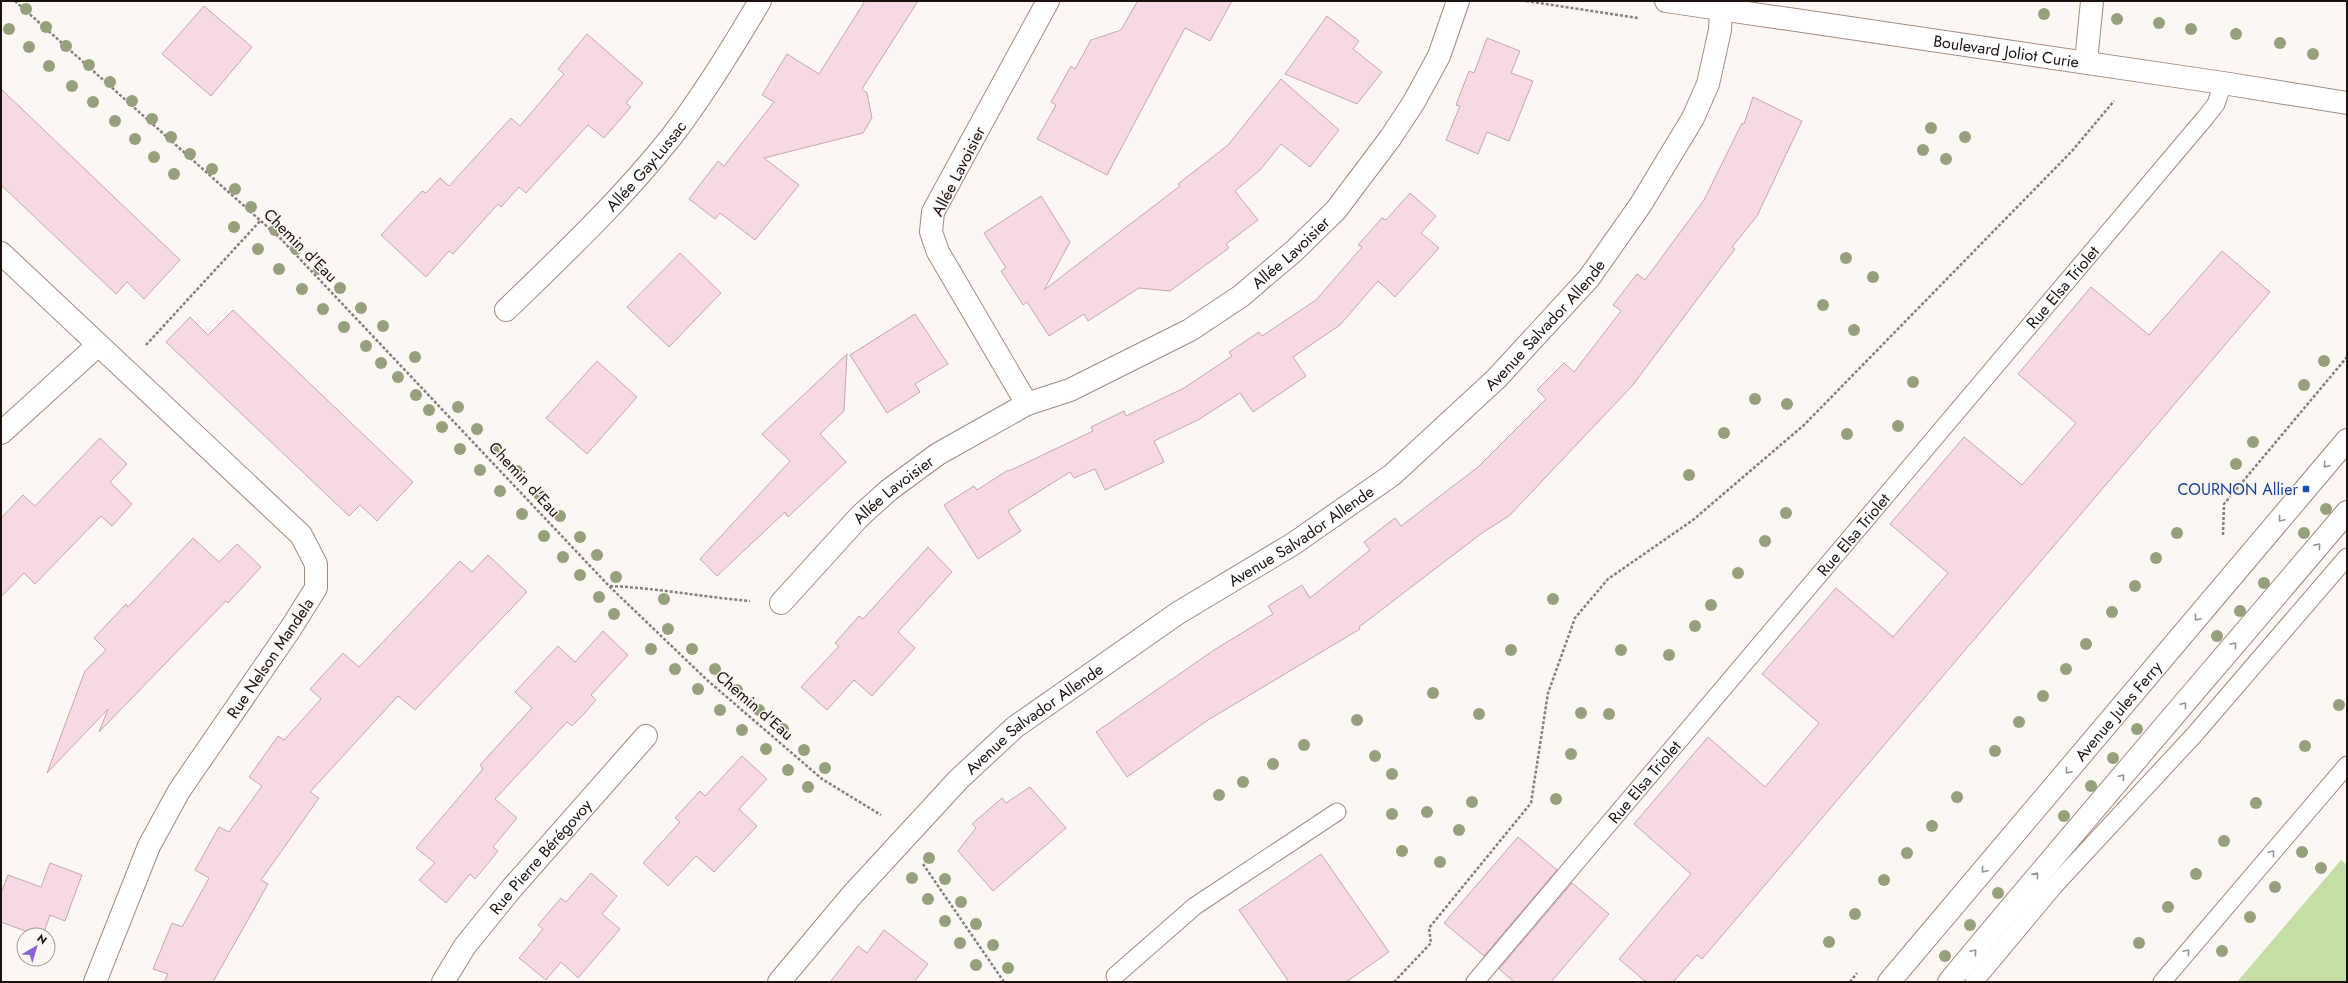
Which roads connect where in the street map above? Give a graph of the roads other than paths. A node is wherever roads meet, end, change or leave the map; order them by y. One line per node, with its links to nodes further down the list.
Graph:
1 (760, 1): 11 (street, Allée Gay-Lussac)
2 (1048, 1): 13 (street, Allée Lavoisier)
3 (1458, 1): 13 (street, Allée Lavoisier)
4 (1666, 1): 6 (street, Boulevard Joliot Curie)
5 (2092, 1): 7 (street)
6 (1721, 9): 7 (street, Boulevard Joliot Curie); 25 (street, Avenue Salvador Allende)
7 (2086, 62): 8 (street, Boulevard Joliot Curie)
8 (2223, 83): 9 (street, Boulevard Joliot Curie); 26 (lane, Rue Elsa Triolet)
9 (2347, 103)
10 (1, 253): 12 (street, Rue Nelson Mandela)
11 (506, 310)
12 (98, 345): 14 (street); 23 (street, Rue Nelson Mandela)
13 (1027, 404): 18 (street, Allée Lavoisier)
14 (1, 433)
15 (2347, 440): 27 (street, Avenue Jules Ferry, one-way to 27)
16 (2347, 512): 28 (street, one-way to 16)
17 (2347, 557): 29 (lane)
18 (781, 603)
19 (646, 736): 24 (street, Rue Pierre Bérégovoy)
20 (2347, 765): 30 (lane, one-way to 20)
21 (1337, 812): 22 (lane)
22 (1115, 976)
23 (95, 982)
24 (442, 982)
25 (779, 982)
26 (1474, 982)
27 (1888, 982)
28 (1949, 982)
29 (1974, 982)
30 (2162, 982)

